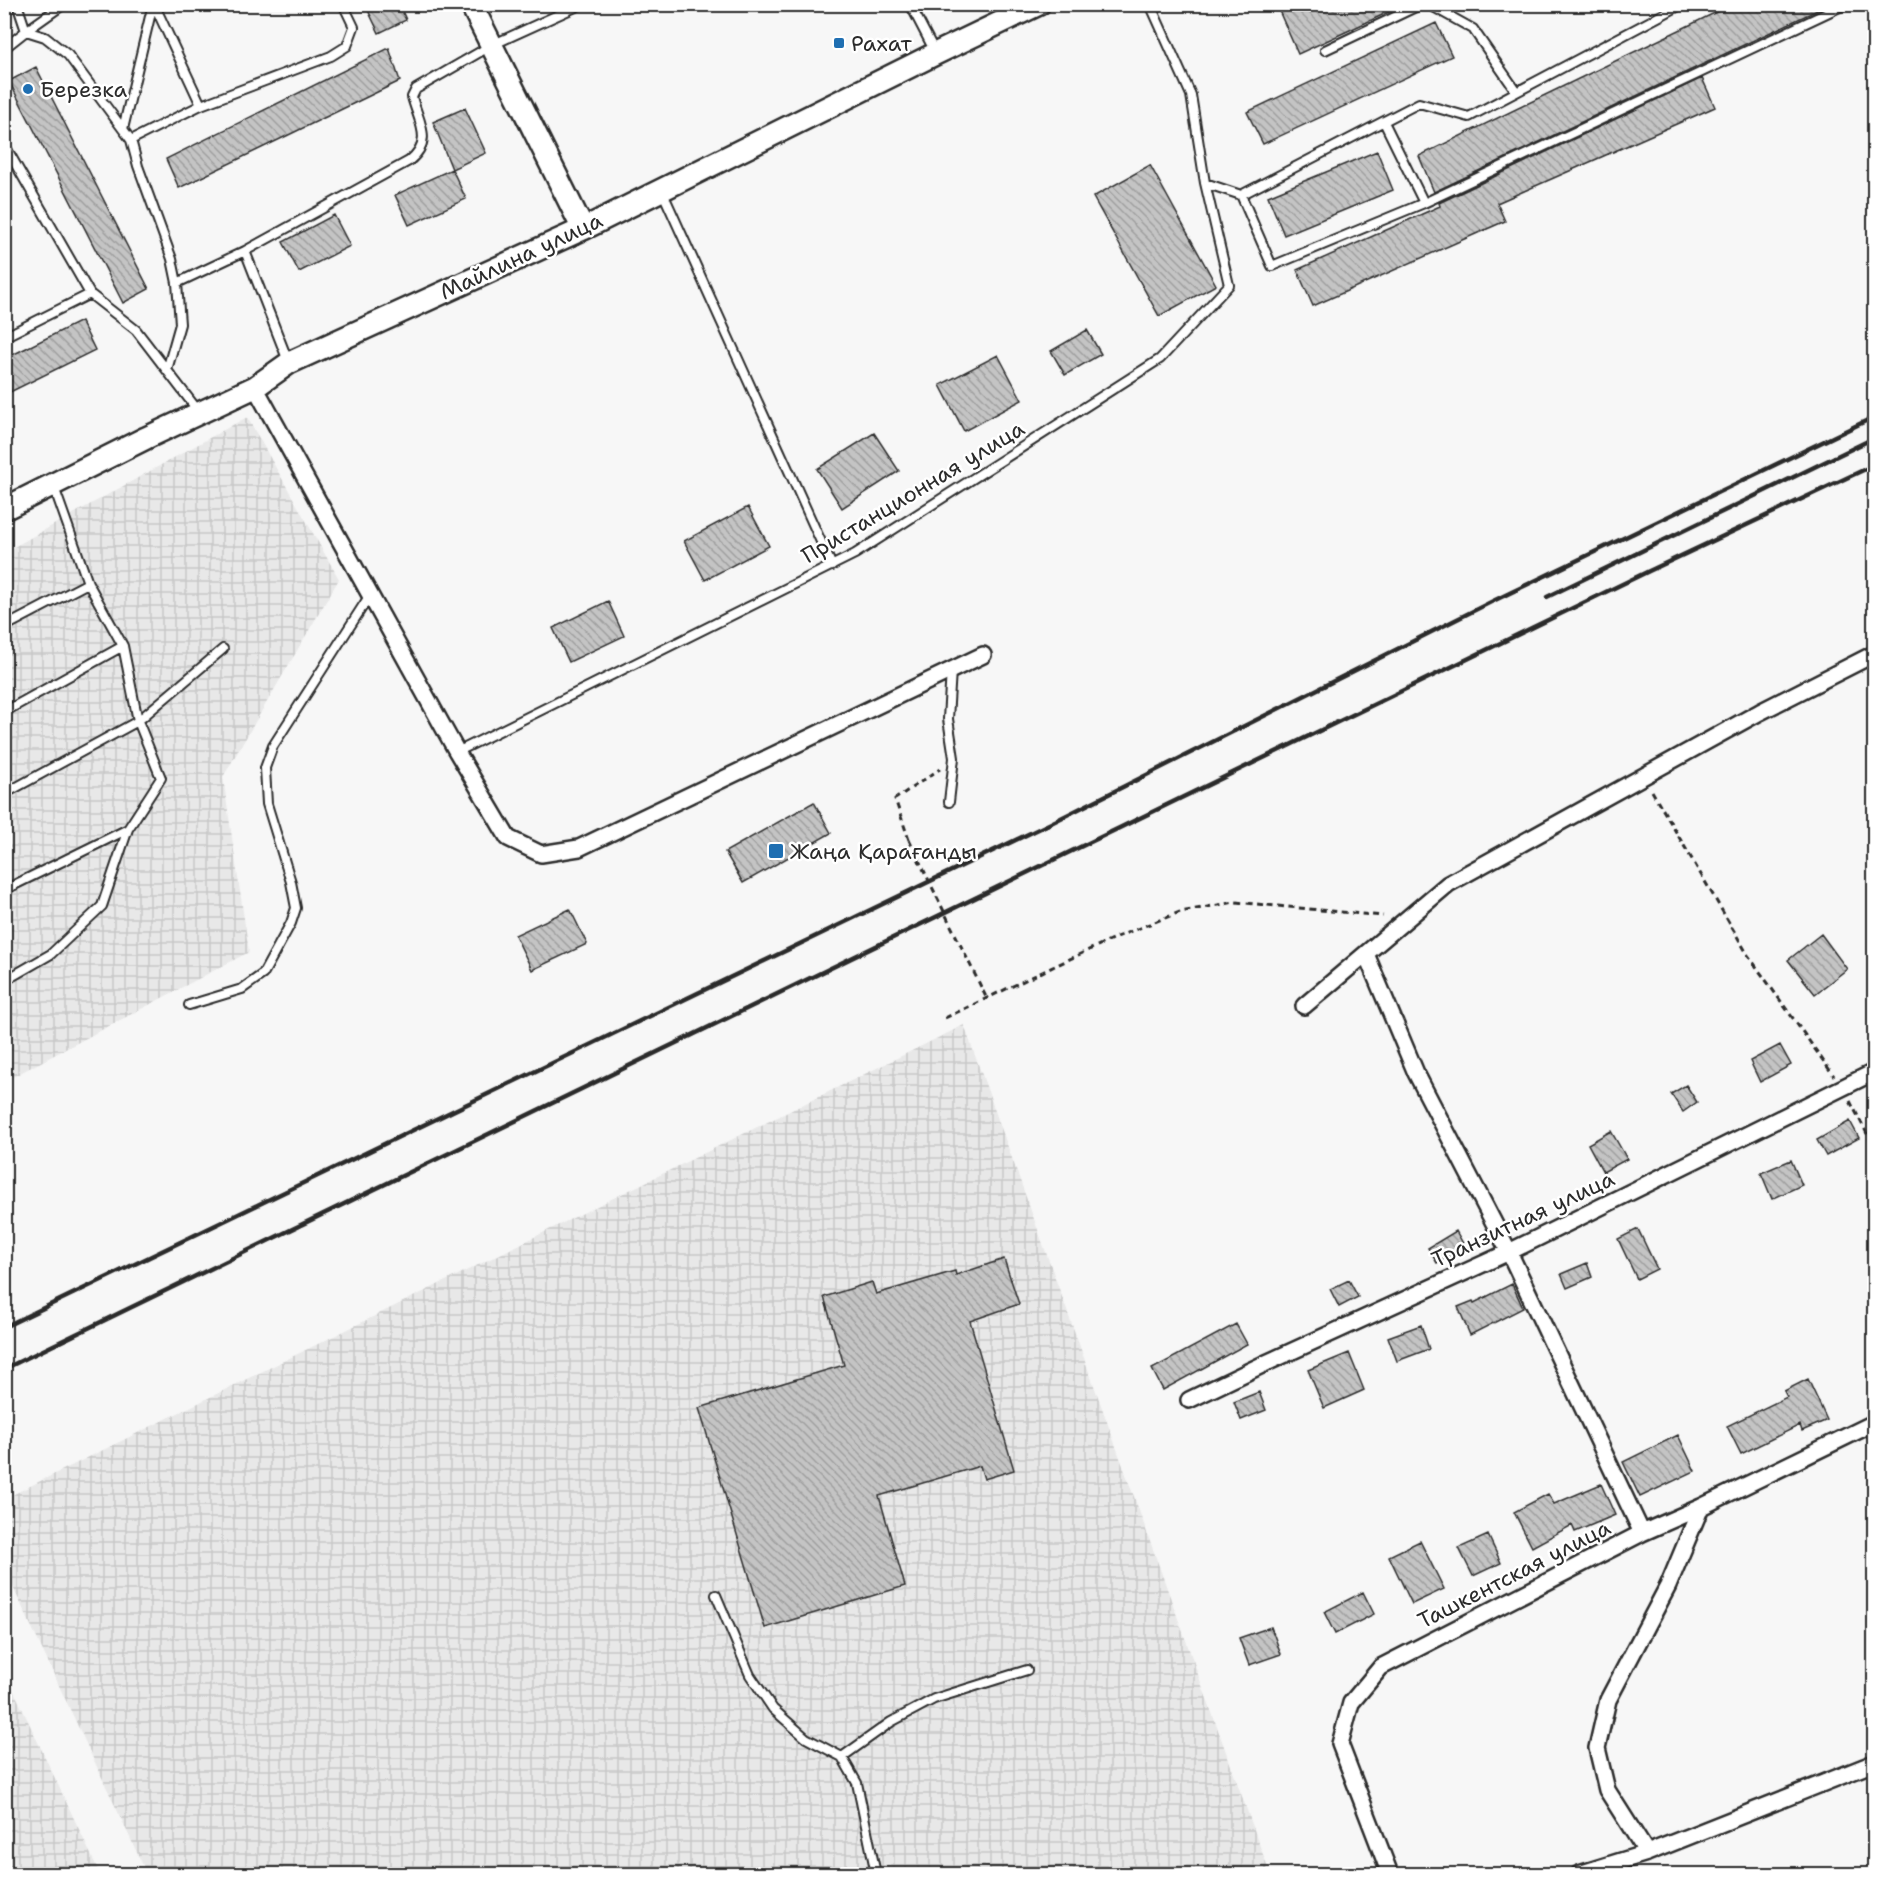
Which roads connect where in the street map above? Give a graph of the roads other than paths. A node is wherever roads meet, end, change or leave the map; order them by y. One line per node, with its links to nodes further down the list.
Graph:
1 (18, 4): 15 (lane)
2 (64, 4): 15 (lane)
3 (153, 4): 21 (lane); 23 (lane)
4 (343, 4): 21 (lane)
5 (471, 4): 16 (main road)
6 (582, 4): 13 (lane)
7 (910, 4): 19 (lane)
8 (1039, 4): 19 (main road, Майлина улица)
9 (1149, 4): 26 (lane)
10 (1422, 4): 17 (lane)
11 (1428, 4): 20 (lane)
12 (1846, 4): 29 (lane)
13 (574, 7): 16 (lane)
14 (1677, 7): 20 (lane)
15 (26, 31): 18 (lane); 23 (lane)
16 (492, 45): 30 (main road); 31 (lane)
17 (1325, 50)
18 (4, 51)
19 (935, 54): 27 (main road, Майлина улица)
20 (1516, 91): 22 (lane)
21 (201, 105): 24 (lane)
22 (1384, 122): 28 (lane); 29 (lane)
23 (123, 129): 24 (lane)
24 (131, 140): 32 (lane)
25 (4, 144): 33 (lane)
26 (1205, 183): 28 (lane); 41 (lane, Пристанционная улица)
27 (661, 189): 30 (main road, Майлина улица); 41 (lane)
28 (1241, 195): 29 (lane)
29 (1424, 202)
30 (583, 229): 35 (main road, Майлина улица)
31 (245, 251): 32 (lane); 35 (lane)
32 (177, 283): 36 (lane)
33 (90, 294): 34 (lane); 36 (lane)
34 (4, 337)
35 (289, 363): 37 (main road, Майлина улица)
36 (167, 370): 38 (lane)
37 (255, 387): 38 (main road, Майлина улица); 43 (street)
38 (200, 413): 39 (main road, Майлина улица)
39 (53, 485): 40 (main road, Майлина улица); 42 (lane)
40 (4, 508)
41 (832, 566): 52 (lane, Пристанционная улица)
42 (88, 583): 44 (lane); 45 (lane)
43 (370, 595): 52 (street); 59 (lane)
44 (4, 627)
45 (123, 646): 50 (lane); 51 (lane)
46 (223, 648): 51 (lane)
47 (1875, 654): 57 (street)
48 (982, 655): 49 (street)
49 (951, 670): 52 (street); 54 (lane)
50 (4, 712)
51 (138, 721): 53 (lane); 55 (lane)
52 (458, 752)
53 (4, 794)
54 (949, 802)
55 (128, 829): 56 (lane); 58 (lane)
56 (4, 890)
57 (1366, 954): 60 (street); 62 (street)
58 (4, 981)
59 (189, 1005)
60 (1304, 1006)
61 (1875, 1072): 62 (street, Транзитная улица)
62 (1509, 1252): 63 (street, Транзитная улица); 66 (street)
63 (1189, 1400)
64 (1875, 1423): 65 (street, Ташкентская улица)
65 (1701, 1507): 66 (street, Ташкентская улица); 71 (street)
66 (1642, 1533): 73 (street, Ташкентская улица)
67 (716, 1595): 69 (lane)
68 (1027, 1670): 69 (lane)
69 (842, 1757): 72 (lane)
70 (1875, 1763): 71 (street)
71 (1647, 1853): 74 (street)
72 (876, 1875)
73 (1390, 1875)
74 (1579, 1875)

